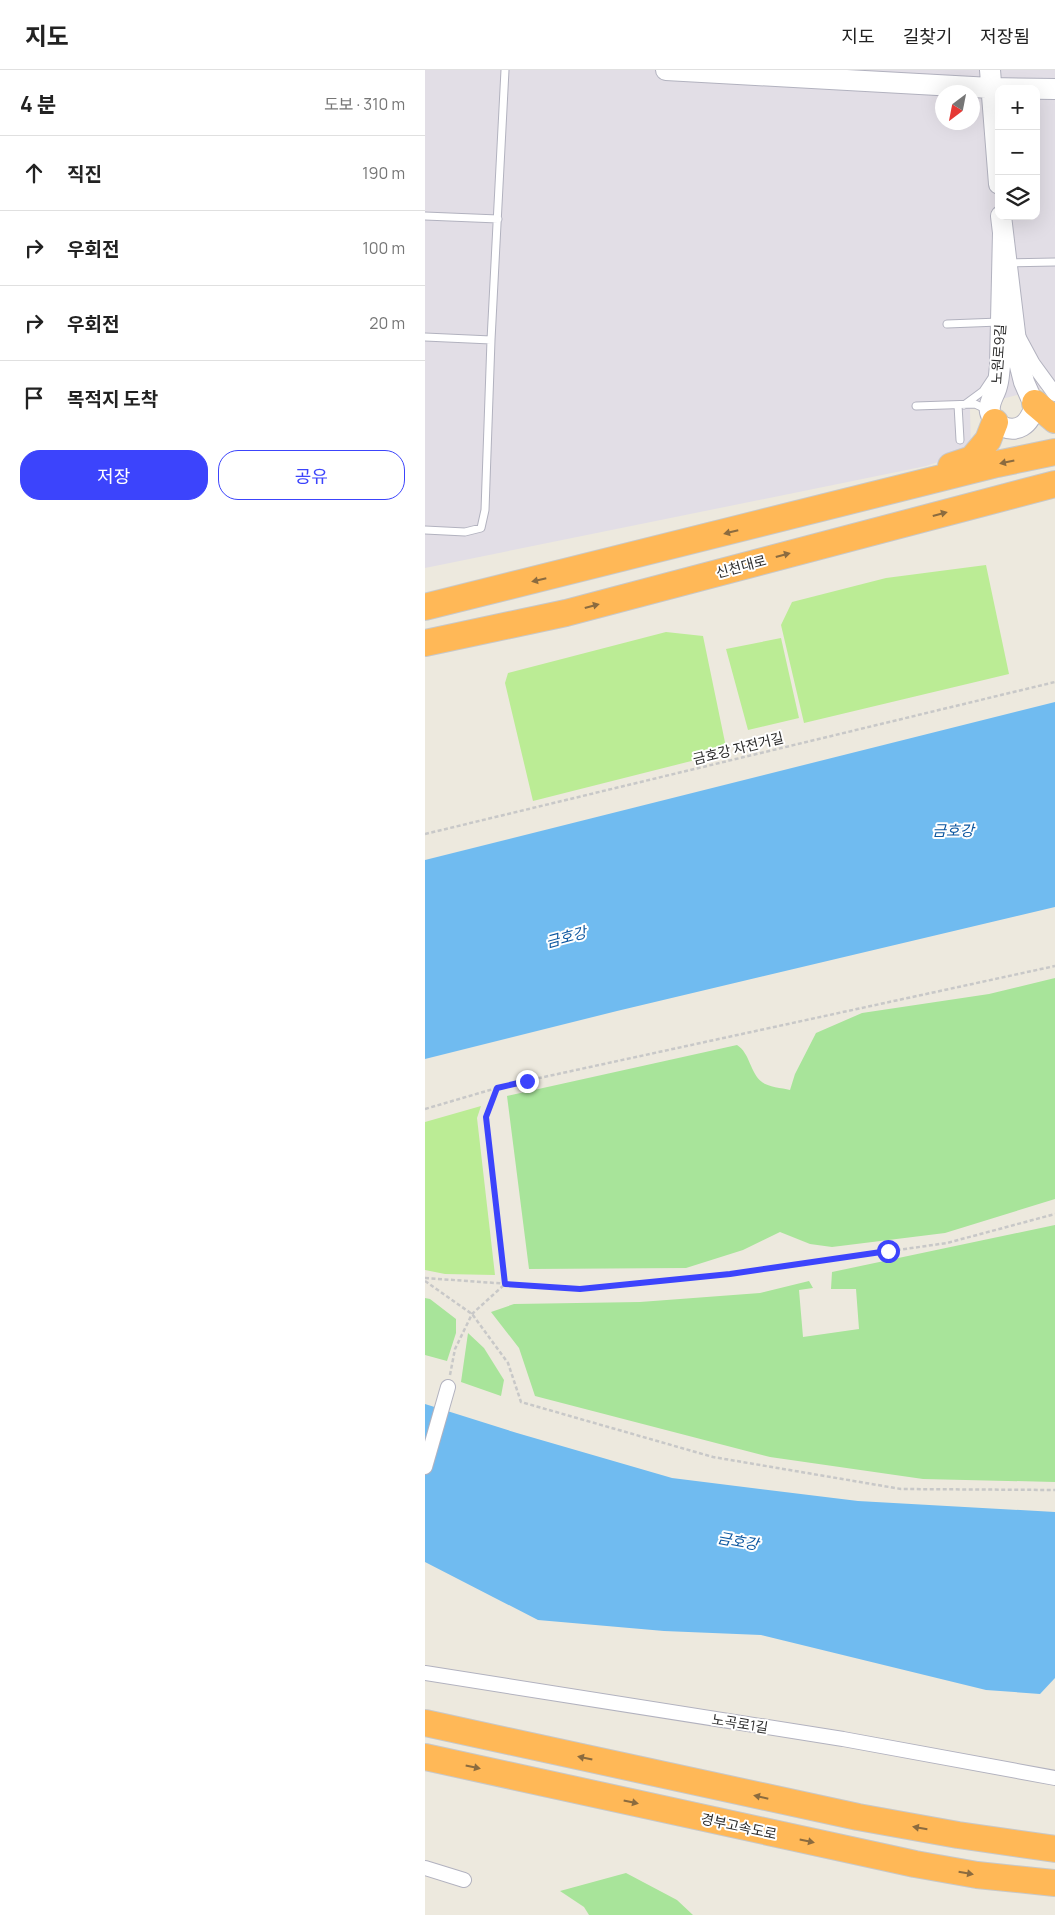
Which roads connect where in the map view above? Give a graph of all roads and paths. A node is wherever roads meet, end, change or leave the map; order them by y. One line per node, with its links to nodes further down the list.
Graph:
1 (505, 70): 7 (lane)
2 (666, 70): 3 (main road)
3 (990, 79): 4 (main road); 5 (main road)
4 (1055, 89)
5 (998, 175)
6 (425, 216): 7 (lane)
7 (497, 219): 14 (lane)
8 (1002, 224): 10 (main road, 노원로9길); 12 (main road, 노원로9길)
9 (1055, 262): 10 (lane)
10 (1006, 263): 12 (main road, 노원로9길)
11 (947, 324): 12 (lane)
12 (1005, 327): 15 (lane); 17 (main road, 노원로9길); 18 (main road, 노원로9길)
13 (425, 337): 14 (lane)
14 (491, 340): 23 (lane)
15 (961, 405): 16 (lane); 18 (lane); 19 (lane)
16 (917, 406)
17 (1045, 406): 18 (main road, 노원로9길)
18 (1002, 421): 22 (highway)
19 (960, 440)
20 (1055, 452): 22 (highway, one-way to 22)
21 (1055, 484): 25 (highway, 신천대로, one-way to 21)
22 (779, 519): 24 (highway, one-way to 24)
23 (425, 530)
24 (425, 607)
25 (566, 613): 26 (highway, 신천대로); 27 (highway)
26 (425, 643)
27 (425, 655)
28 (1055, 682): 29 (path, 금호강 자전거길)
29 (425, 834)
30 (1055, 966): 31 (path)
31 (497, 1088): 32 (path); 35 (path)
32 (425, 1109)
33 (1055, 1214): 35 (path)
34 (425, 1280): 35 (path); 36 (path)
35 (505, 1284): 36 (path)
36 (472, 1314): 37 (path); 39 (path)
37 (448, 1387): 38 (street)
38 (425, 1467)
39 (1055, 1490)
40 (425, 1673): 43 (street, 노곡로1길)
41 (425, 1724): 44 (highway, one-way to 41)
42 (425, 1757): 47 (highway, 경부고속도로, one-way to 47)
43 (1055, 1778)
44 (1055, 1849)
45 (425, 1868): 46 (street)
46 (464, 1880)
47 (1055, 1883)

